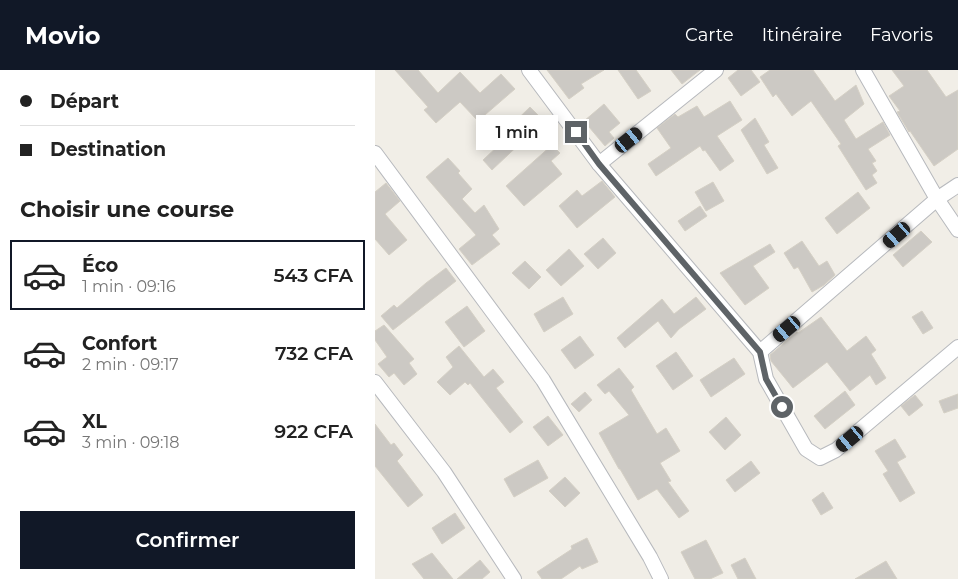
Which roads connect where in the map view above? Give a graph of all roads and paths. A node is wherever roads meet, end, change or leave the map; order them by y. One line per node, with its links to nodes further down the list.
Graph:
1 (529, 70): 5 (street)
2 (716, 70): 5 (street)
3 (863, 70): 7 (street)
4 (375, 154): 13 (street)
5 (599, 164): 10 (street)
6 (958, 184): 7 (street)
7 (937, 199): 8 (street); 10 (street)
8 (958, 230)
9 (958, 346): 10 (street)
10 (760, 352)
11 (375, 382): 12 (street)
12 (514, 579)
13 (661, 579)

